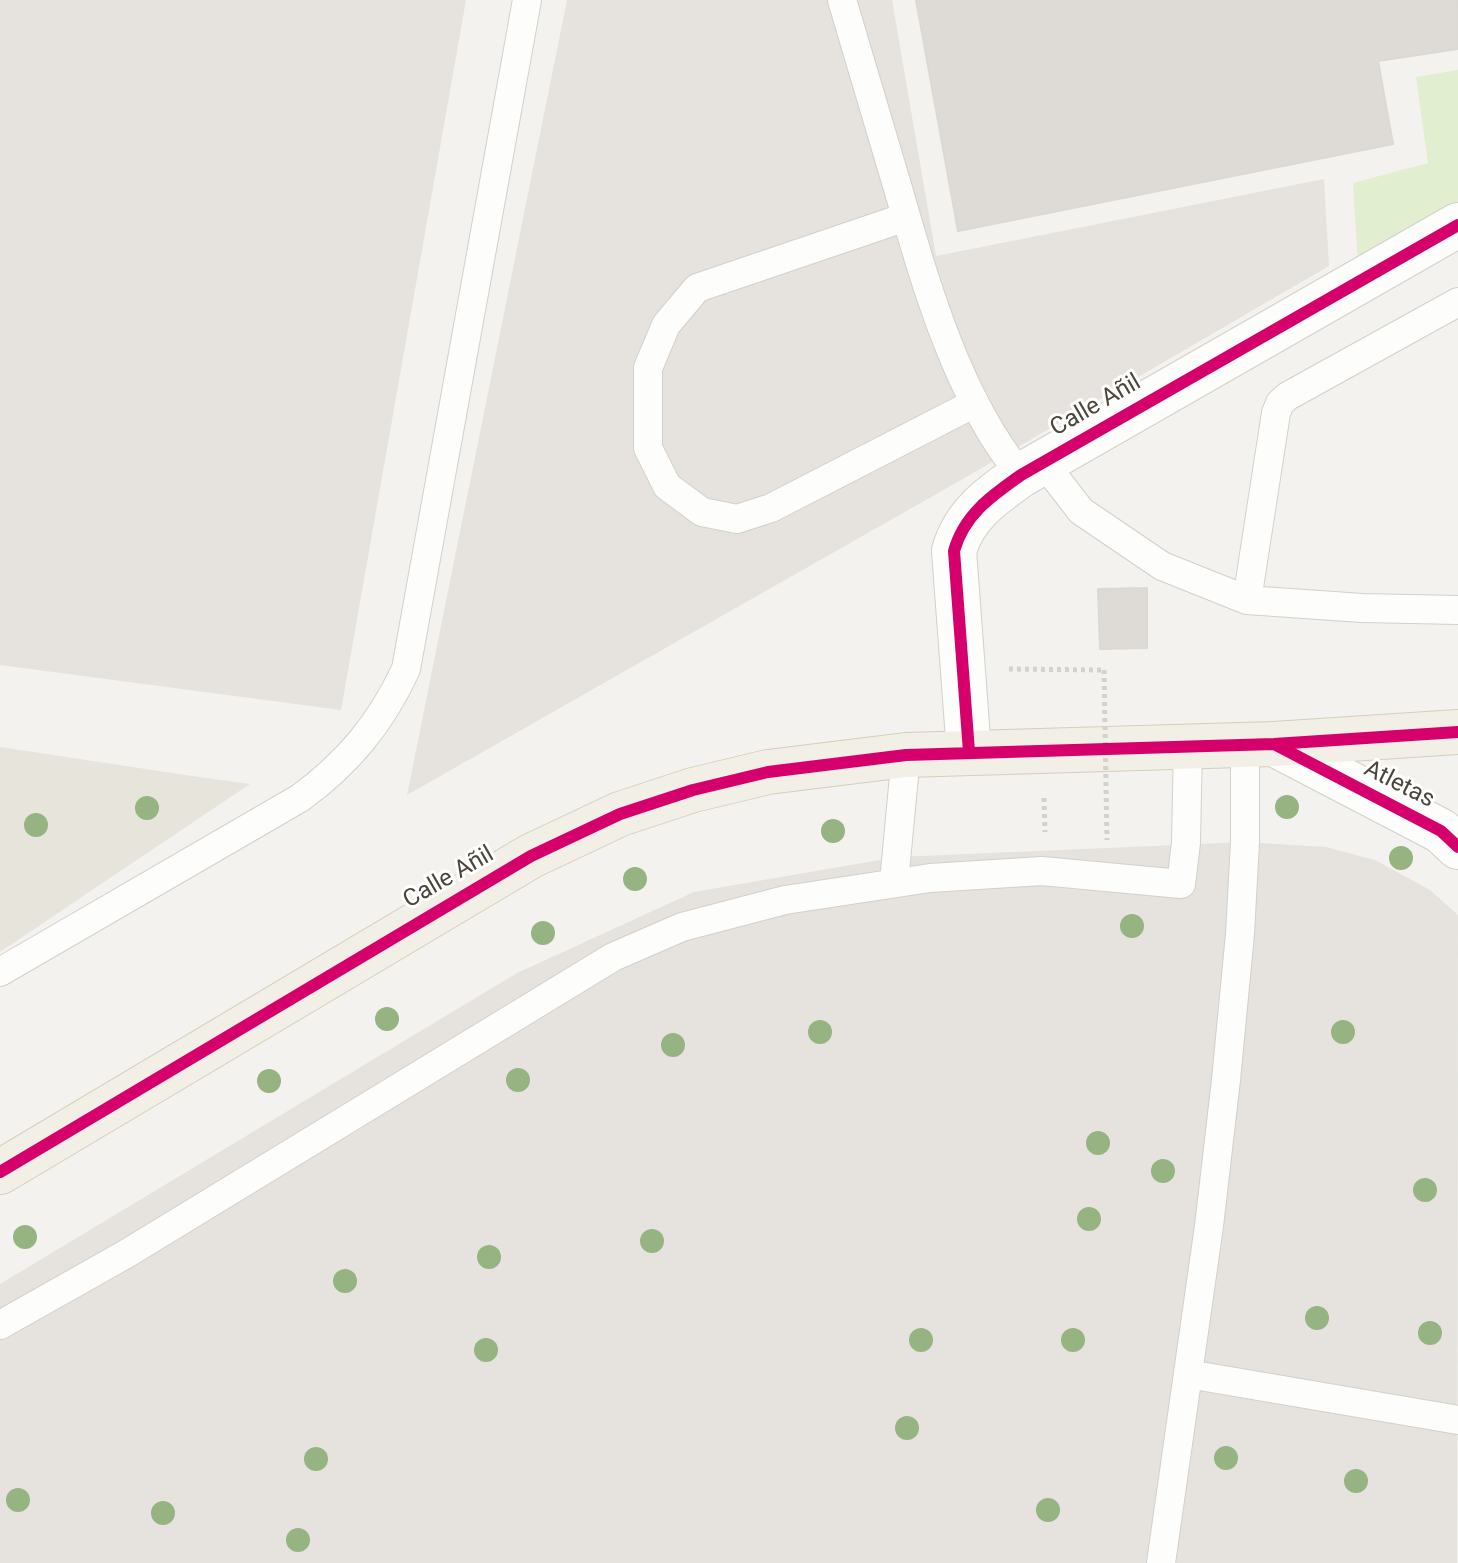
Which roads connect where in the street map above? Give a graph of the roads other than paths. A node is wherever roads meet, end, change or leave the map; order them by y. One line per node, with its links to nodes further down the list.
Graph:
1 (527, 0): 17 (lane)
2 (842, 0): 3 (lane)
3 (906, 217): 6 (lane); 6 (lane)
4 (1458, 225): 7 (street, Calle Añil)
5 (1458, 302): 8 (lane)
6 (975, 403): 7 (lane)
7 (1032, 468): 8 (lane); 13 (street, Calle Añil)
8 (1247, 600): 9 (lane)
9 (1458, 610)
10 (1458, 732): 11 (main road, Calle Añil)
11 (1260, 744): 12 (main road, Calle Añil); 15 (street, Atletas); 20 (lane)
12 (1188, 745): 13 (main road, Calle Añil); 16 (lane)
13 (969, 752): 14 (main road, Calle Añil)
14 (906, 755): 16 (lane); 18 (main road, Calle Añil)
15 (1458, 847)
16 (894, 882): 19 (lane)
17 (0, 972)
18 (0, 1172)
19 (0, 1325)
20 (1188, 1374): 21 (lane); 22 (lane)
21 (1458, 1420)
22 (1161, 1563)

